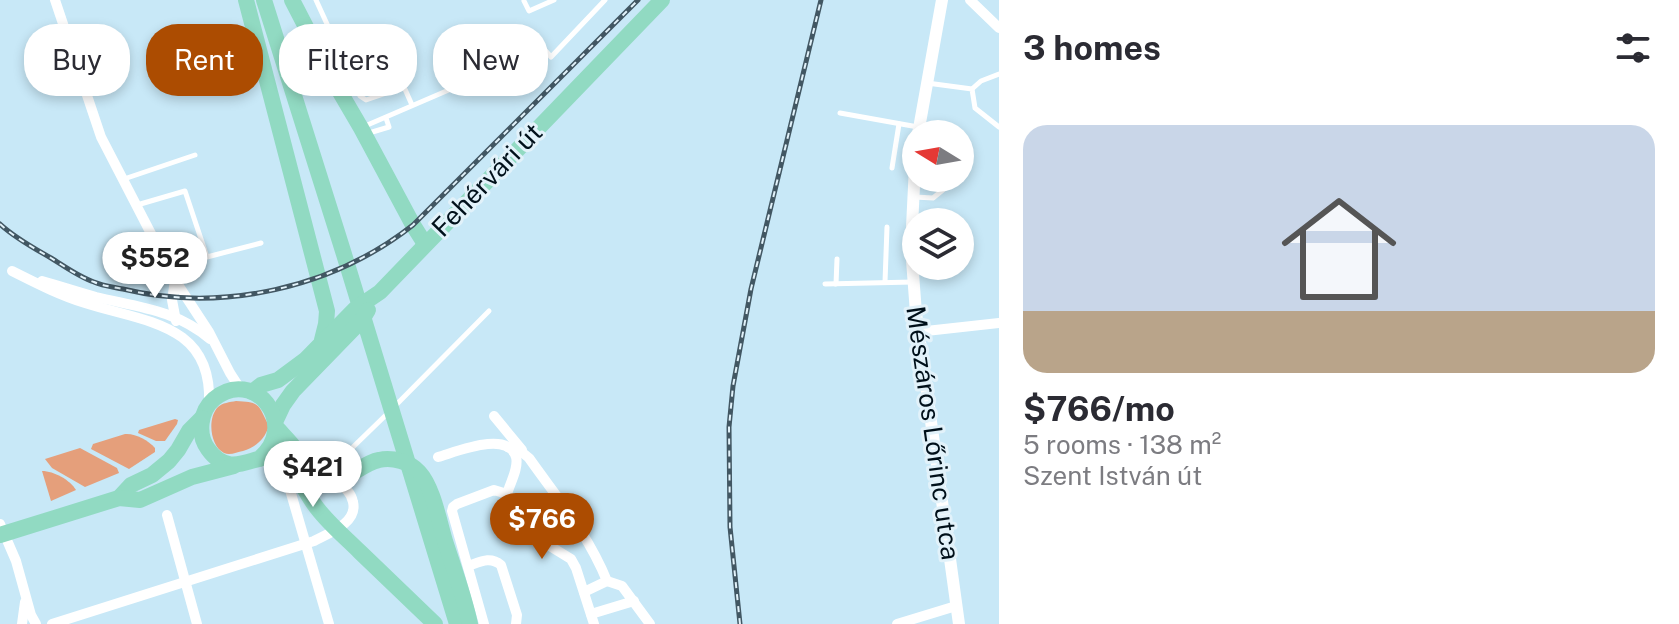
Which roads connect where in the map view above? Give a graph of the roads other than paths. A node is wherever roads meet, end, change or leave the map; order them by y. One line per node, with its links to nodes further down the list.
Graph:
1 (55, 0): 26 (street)
2 (246, 0): 53 (main road)
3 (264, 0): 88 (main road)
4 (292, 0): 23 (main road)
5 (316, 0): 16 (lane)
6 (554, 0): 11 (lane)
7 (605, 0): 16 (lane)
8 (662, 0): 33 (main road, Fehérvári út)
9 (942, 0): 14 (street)
10 (970, 0): 12 (street)
11 (524, 1)
12 (999, 28)
13 (999, 74): 15 (lane)
14 (927, 83): 15 (lane); 19 (street)
15 (972, 89): 22 (lane)
16 (412, 105): 18 (lane)
17 (840, 113): 20 (lane)
18 (386, 118): 23 (lane); 23 (lane)
19 (920, 120)
20 (899, 124): 21 (lane); 25 (lane)
21 (902, 125)
22 (999, 127)
23 (363, 131): 33 (main road)
24 (195, 155): 26 (lane)
25 (892, 168)
26 (123, 179): 30 (street)
27 (914, 192): 29 (street, Mészáros Lőrinc utca)
28 (940, 192): 29 (lane)
29 (914, 197): 39 (street, Mészáros Lőrinc utca)
30 (137, 205): 32 (lane); 37 (street)
31 (887, 227): 38 (lane)
32 (261, 243)
33 (425, 244): 42 (main road, Fehérvári út)
34 (837, 259): 41 (lane)
35 (0, 267): 36 (street)
36 (12, 271): 45 (street); 48 (street)
37 (175, 280): 43 (street); 44 (street)
38 (885, 282): 39 (lane); 41 (lane)
39 (914, 282): 50 (street, Mészáros Lőrinc utca)
40 (825, 284): 41 (lane)
41 (836, 284)
42 (380, 292): 53 (main road, Fehérvári út); 57 (main road, Fehérvári út)
43 (188, 298): 47 (street); 52 (street)
44 (172, 300): 45 (street); 47 (street)
45 (156, 311): 47 (street)
46 (489, 311): 62 (lane)
47 (175, 317): 48 (street); 51 (street); 52 (street)
48 (153, 322): 51 (street)
49 (999, 323): 50 (street)
50 (917, 332): 79 (street, Mészáros Lőrinc utca)
51 (183, 337): 55 (street)
52 (215, 343): 54 (street)
53 (320, 344): 54 (main road, Fehérvári út)
54 (247, 391): 55 (main road); 57 (main road)
55 (206, 411): 61 (main road); 66 (main road)
56 (494, 416): 60 (street)
57 (276, 425): 61 (main road); 64 (main road)
58 (508, 447): 59 (street); 60 (street); 65 (street)
59 (438, 457)
60 (529, 458): 75 (street)
61 (251, 461): 66 (main road); 68 (main road)
62 (351, 473): 64 (main road); 67 (street); 89 (main road)
63 (288, 483): 72 (street)
64 (337, 483): 67 (street)
65 (507, 494): 73 (street); 77 (street)
66 (119, 498): 71 (main road)
67 (354, 504): 70 (street)
68 (317, 508): 70 (main road); 72 (street)
69 (167, 515): 74 (street)
70 (336, 529): 72 (street); 87 (main road)
71 (2, 531): 76 (street)
72 (309, 543): 74 (street); 86 (street)
73 (468, 566): 90 (street); 91 (street)
74 (184, 580): 84 (street); 85 (street)
75 (607, 581): 77 (street); 78 (street)
76 (22, 584): 82 (street); 83 (street)
77 (584, 592): 80 (street)
78 (634, 601): 80 (street); 81 (street)
79 (956, 606): 92 (street); 93 (street, Mészáros Lőrinc utca)
80 (592, 619)
81 (645, 623)
82 (22, 624)
83 (36, 624)
84 (52, 624)
85 (197, 624)
86 (329, 624)
87 (435, 624)
88 (457, 624)
89 (470, 624)
90 (484, 624)
91 (516, 624)
92 (897, 624)
93 (959, 624)

